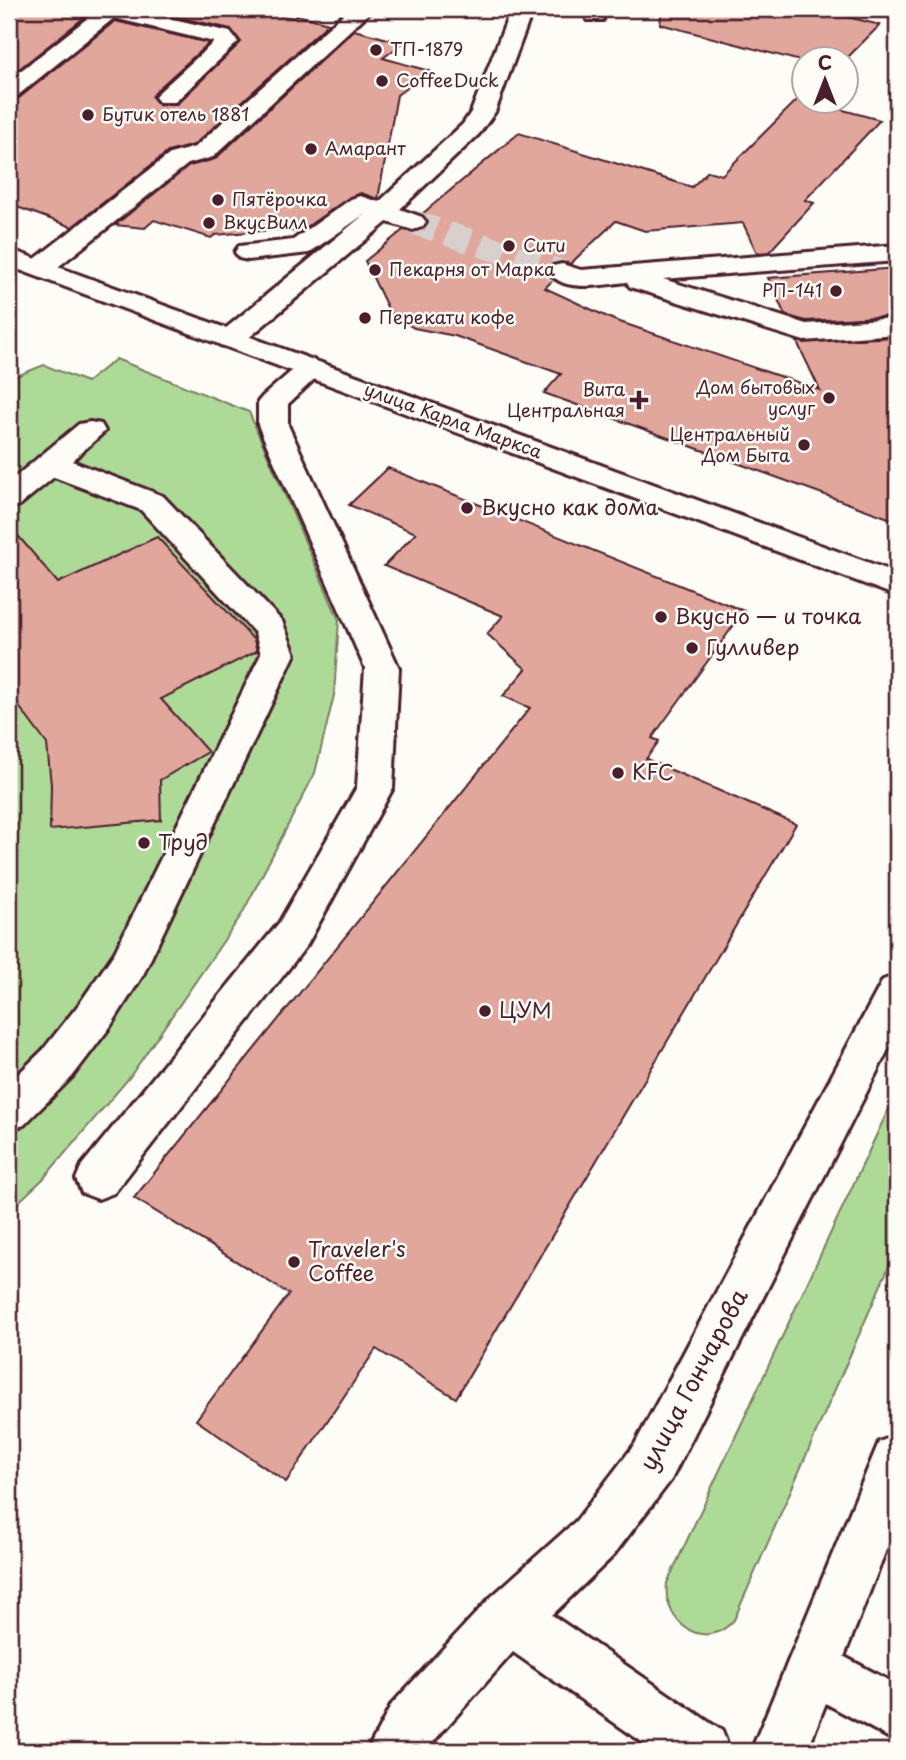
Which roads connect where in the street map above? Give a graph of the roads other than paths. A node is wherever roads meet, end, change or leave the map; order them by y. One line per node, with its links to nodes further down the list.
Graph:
1 (178, 9): 5 (main road)
2 (362, 9): 14 (main road)
3 (522, 9): 8 (main road)
4 (105, 10): 5 (main road); 6 (main road)
5 (149, 21): 7 (main road)
6 (9, 91)
7 (167, 97)
8 (390, 206): 9 (main road); 10 (main road); 17 (main road)
9 (419, 216)
10 (248, 252)
11 (897, 253): 15 (main road)
12 (9, 257): 14 (main road, улица Карла Маркса)
13 (568, 266): 15 (main road)
14 (40, 268): 17 (main road, улица Карла Маркса)
15 (619, 275): 16 (main road)
16 (897, 326)
17 (230, 339): 18 (main road, улица Карла Маркса)
18 (311, 369): 22 (main road, улица Карла Маркса); 25 (main road)
19 (90, 431): 20 (main road)
20 (50, 464): 21 (main road); 24 (main road)
21 (9, 498)
22 (897, 585)
23 (897, 992): 27 (main road, улица Гончарова)
24 (9, 1111)
25 (98, 1179)
26 (897, 1460): 28 (main road)
27 (509, 1617): 30 (main road, улица Гончарова); 31 (main road)
28 (813, 1667): 29 (main road); 32 (main road)
29 (897, 1714)
30 (395, 1751)
31 (702, 1751)
32 (779, 1751)

